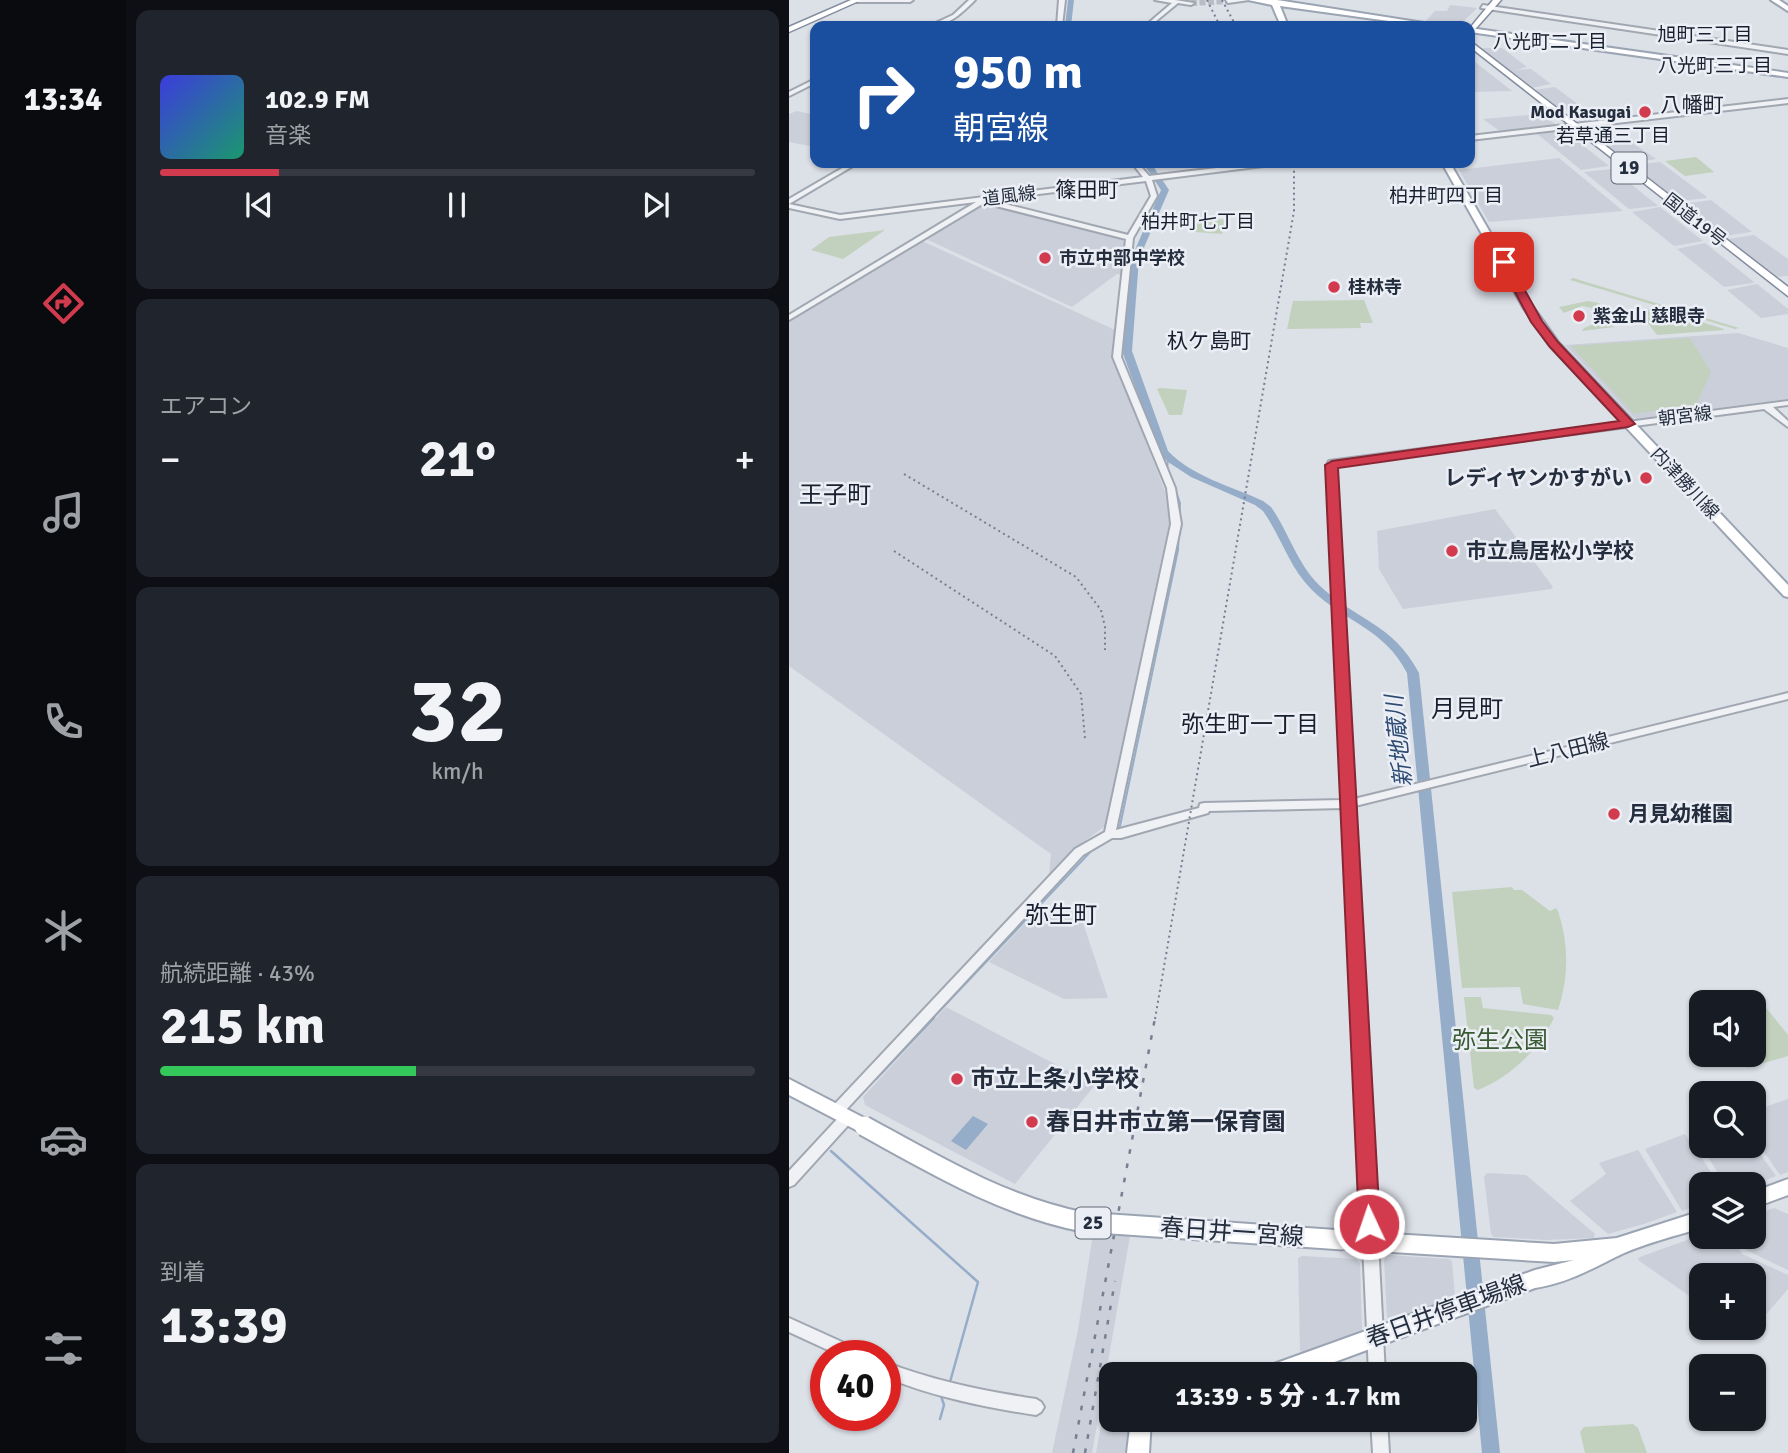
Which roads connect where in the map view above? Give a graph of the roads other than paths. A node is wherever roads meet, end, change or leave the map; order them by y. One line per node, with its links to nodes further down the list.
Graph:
1 (854, 0): 2 (street); 21 (highway)
2 (910, 0)
3 (972, 0): 15 (street)
4 (1062, 0): 16 (street)
5 (1158, 0): 11 (street)
6 (1249, 0): 9 (street); 10 (main road)
7 (1497, 0): 13 (highway)
8 (1774, 0): 14 (main road)
9 (1228, 1)
10 (1277, 1): 18 (main road); 19 (main road)
11 (1176, 2): 12 (street); 17 (street)
12 (1190, 3)
13 (1487, 5): 20 (highway); 24 (street)
14 (1788, 9)
15 (944, 21)
16 (1060, 21)
17 (1153, 21)
18 (1283, 21)
19 (1407, 21)
20 (1475, 22)
21 (789, 28)
22 (1475, 31): 26 (main road)
23 (1475, 47): 30 (highway, 国道19号 / 19)
24 (1788, 52)
25 (1475, 57): 30 (highway, 国道19号 / 19)
26 (1788, 75)
27 (810, 84): 28 (street)
28 (789, 94)
29 (1788, 101): 30 (street)
30 (1570, 125): 31 (street); 40 (highway, 国道19号 / 19); 41 (highway, 国道19号 / 19)
31 (1475, 137)
32 (847, 168): 38 (street)
33 (1139, 168): 36 (street)
34 (1232, 168): 36 (street, 道風線)
35 (1449, 168): 45 (main road, 内津勝川線)
36 (1148, 178): 37 (street, 道風線); 39 (street)
37 (982, 200): 38 (street, 道風線); 39 (street); 42 (street)
38 (789, 204)
39 (1130, 239): 50 (street)
40 (1788, 293)
41 (1788, 302)
42 (789, 318)
43 (1788, 403): 44 (street, 朝宮線)
44 (1766, 406): 45 (street, 朝宮線); 46 (street)
45 (1628, 424): 47 (main road, 内津勝川線); 49 (street, 朝宮線)
46 (1788, 425)
47 (1788, 593)
48 (1788, 696): 49 (street, 上八田線)
49 (1348, 804): 50 (street, 上八田線); 57 (street)
50 (1110, 834): 52 (street, 上八田線)
51 (789, 1086): 52 (main road, 春日井一宮線 / 25)
52 (849, 1118): 53 (street, 上八田線); 57 (main road, 春日井一宮線 / 25, bridge)
53 (789, 1181)
54 (1785, 1192): 55 (main road)
55 (1766, 1197)
56 (1689, 1223): 58 (main road, 春日井一宮線 / 25)
57 (1370, 1242): 58 (main road, 春日井一宮線 / 25); 60 (street)
58 (1617, 1247): 60 (main road, 春日井停車場線)
59 (789, 1325): 61 (street)
60 (1375, 1337): 62 (main road, 春日井停車場線); 63 (street)
61 (822, 1340)
62 (1307, 1362)
63 (1376, 1362)
64 (901, 1376): 65 (street)
65 (1036, 1407)
66 (1140, 1432): 68 (main road)
67 (1380, 1432): 69 (street)
68 (1138, 1453)
69 (1381, 1453)

